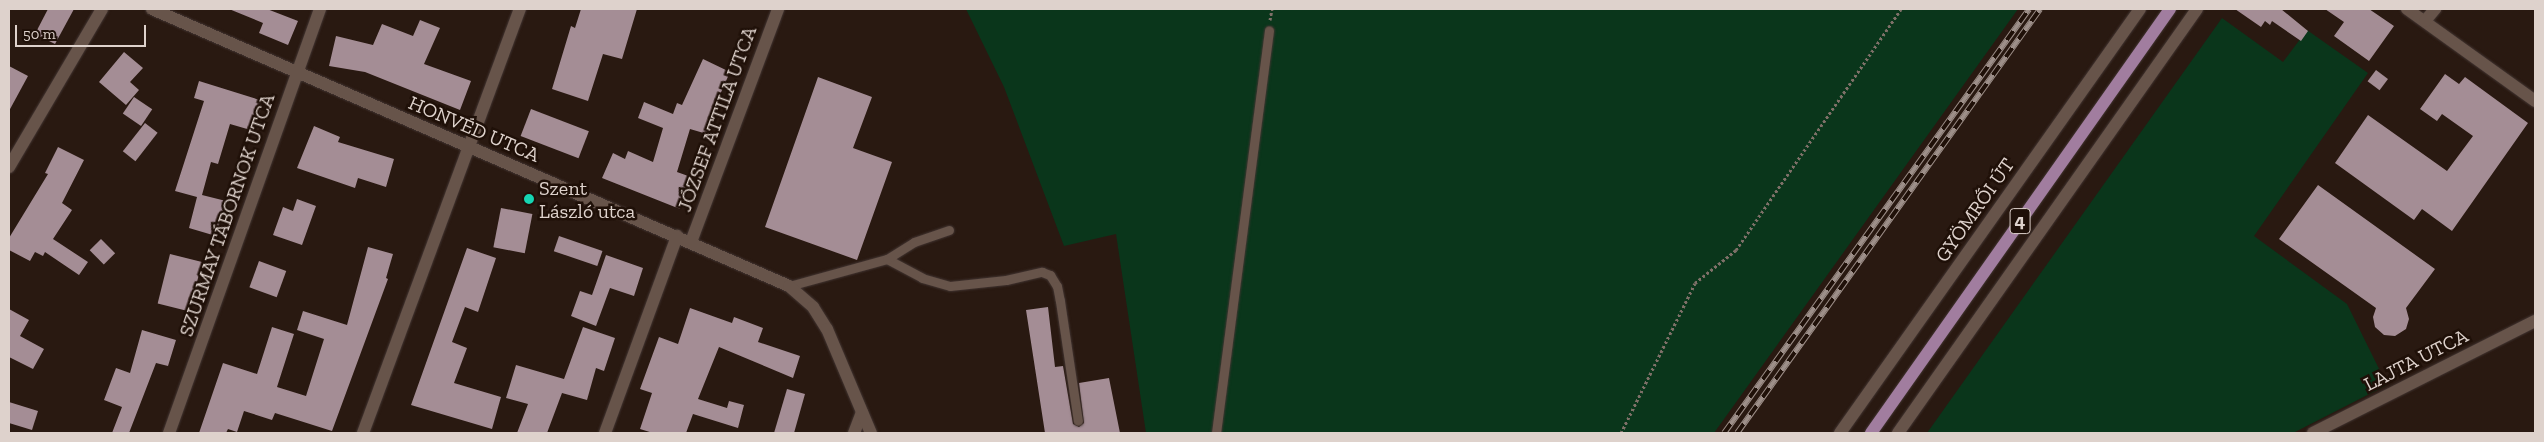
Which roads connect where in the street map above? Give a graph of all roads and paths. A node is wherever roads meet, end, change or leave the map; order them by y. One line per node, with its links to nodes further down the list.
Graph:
1 (102, 9): 17 (street)
2 (152, 9): 14 (street, HONVÉD UTCA)
3 (320, 9): 14 (street, SZURMAY TÁBORNOK UTCA)
4 (520, 9): 16 (street)
5 (778, 9): 20 (street, JÓZSEF ATTILA UTCA)
6 (1901, 9): 32 (path)
7 (2140, 9): 33 (street, GYÖMRŐI ÚT)
8 (2170, 9): 34 (main road, 4)
9 (2197, 9): 35 (street)
10 (2407, 9): 12 (street)
11 (2435, 9): 12 (street)
12 (2425, 21): 15 (street)
13 (1268, 30): 31 (lane)
14 (296, 74): 16 (street, HONVÉD UTCA); 26 (street, SZURMAY TÁBORNOK UTCA)
15 (2535, 101)
16 (468, 146): 19 (street, HONVÉD UTCA); 27 (street)
17 (9, 167)
18 (949, 230): 21 (lane)
19 (678, 236): 20 (street, HONVÉD UTCA); 28 (street, JÓZSEF ATTILA UTCA)
20 (691, 242): 22 (street, HONVÉD UTCA)
21 (887, 259): 22 (lane); 25 (lane)
22 (789, 286): 24 (street, HONVÉD UTCA)
23 (2535, 321): 36 (street, LAJTA UTCA)
24 (862, 412): 29 (street); 30 (street, HONVÉD UTCA)
25 (1078, 421)
26 (170, 433)
27 (363, 433)
28 (605, 433)
29 (854, 433)
30 (871, 433)
31 (1216, 433)
32 (1621, 433)
33 (1840, 433)
34 (1871, 433)
35 (1898, 433)
36 (2313, 433)

